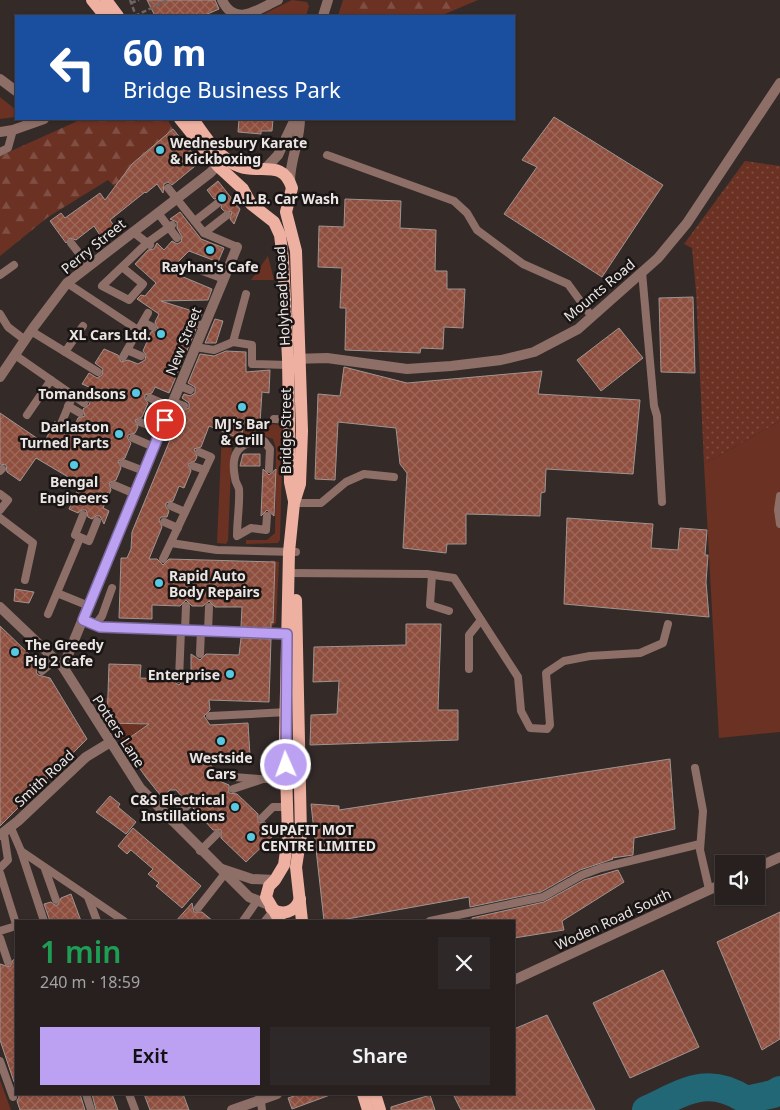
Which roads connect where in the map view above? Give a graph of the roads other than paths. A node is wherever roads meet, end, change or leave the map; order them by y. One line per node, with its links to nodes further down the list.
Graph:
1 (92, 0): 6 (main road)
2 (106, 0): 7 (main road)
3 (222, 0): 8 (street)
4 (278, 0): 9 (street)
5 (328, 0): 10 (street)
6 (104, 15)
7 (117, 15)
8 (236, 15)
9 (246, 15)
10 (323, 15)
11 (0, 79): 13 (street)
12 (780, 83): 45 (street, Mounts Road)
13 (15, 91)
14 (41, 120): 18 (street)
15 (185, 120): 22 (main road, Holyhead Road)
16 (295, 120): 23 (street)
17 (300, 120): 24 (street)
18 (13, 130): 19 (street); 20 (lane)
19 (0, 132)
20 (0, 152)
21 (327, 155): 52 (lane)
22 (221, 162): 23 (main road, Holyhead Road); 26 (street, Perry Street); 27 (main road, Holyhead Road)
23 (263, 170): 24 (main road, Holyhead Road); 27 (main road)
24 (290, 181): 29 (main road, Holyhead Road)
25 (168, 188): 26 (lane)
26 (177, 198): 30 (street, Perry Street); 33 (lane)
27 (248, 198): 31 (main road, Holyhead Road)
28 (218, 203): 33 (lane)
29 (288, 204): 31 (main road); 62 (main road, Holyhead Road)
30 (158, 213): 34 (lane); 35 (street, Perry Street)
31 (263, 213): 62 (main road, Holyhead Road)
32 (227, 215): 36 (lane)
33 (195, 221): 36 (lane)
34 (170, 226): 37 (lane); 39 (lane)
35 (133, 232): 39 (lane); 42 (street, Perry Street)
36 (204, 233): 40 (lane)
37 (177, 238)
38 (71, 243): 42 (lane)
39 (149, 245): 44 (lane)
40 (237, 247): 47 (street, New Street)
41 (14, 265): 46 (lane)
42 (89, 266): 48 (street, Perry Street)
43 (189, 266): 47 (lane)
44 (122, 267): 44 (lane)
45 (642, 272): 52 (street, Mounts Road); 96 (lane)
46 (0, 275)
47 (224, 279): 59 (street, New Street)
48 (68, 283): 54 (lane); 56 (street, Perry Street)
49 (246, 294): 57 (lane)
50 (148, 313): 54 (lane)
51 (0, 314): 56 (lane)
52 (592, 317): 62 (street, Mounts Road)
53 (82, 326): 58 (lane)
54 (141, 326): 55 (lane); 61 (lane)
55 (153, 327)
56 (28, 335): 58 (lane); 60 (street, Perry Street)
57 (233, 342): 59 (lane); 62 (lane)
58 (65, 352): 63 (lane)
59 (195, 354): 66 (street, New Street)
60 (15, 355): 64 (street, Perry Street); 65 (lane)
61 (141, 356)
62 (293, 361): 77 (main road, Bridge Street); 84 (street); 95 (main road, Bridge Street)
63 (98, 372)
64 (0, 378)
65 (51, 380): 68 (lane); 75 (lane)
66 (177, 383): 67 (lane); 71 (street, New Street)
67 (190, 390)
68 (73, 395): 70 (lane); 72 (lane)
69 (150, 398): 71 (lane)
70 (84, 403)
71 (172, 404): 73 (lane); 80 (street, New Street)
72 (68, 406): 74 (lane); 79 (lane)
73 (184, 406)
74 (80, 413)
75 (27, 415)
76 (274, 419): 77 (lane)
77 (290, 420): 84 (main road, Bridge Street)
78 (140, 422): 80 (lane)
79 (61, 424)
80 (161, 430): 82 (street, New Street)
81 (133, 438): 82 (lane)
82 (154, 447): 89 (street, New Street)
83 (199, 452): 88 (lane)
84 (290, 458): 95 (main road, Bridge Street)
85 (123, 462): 89 (lane)
86 (193, 466): 88 (lane)
87 (269, 469): 107 (lane)
88 (205, 470): 99 (lane)
89 (144, 471): 93 (street, New Street)
90 (394, 477): 95 (lane)
91 (114, 485): 93 (lane)
92 (0, 494): 98 (lane)
93 (135, 494): 118 (street, New Street)
94 (780, 496): 105 (lane)
95 (294, 502): 111 (main road, Bridge Street)
96 (662, 502)
97 (171, 506): 99 (lane)
98 (0, 510)
99 (186, 512): 106 (lane)
100 (83, 515): 108 (lane)
101 (267, 516): 107 (lane)
102 (0, 518): 115 (lane)
103 (97, 521): 108 (lane)
104 (164, 522): 106 (lane)
105 (780, 524)
106 (178, 528): 109 (lane)
107 (237, 536): 110 (lane)
108 (80, 538): 117 (lane)
109 (171, 543): 110 (lane); 112 (lane)
110 (236, 550): 111 (lane)
111 (292, 552): 113 (main road, Bridge Street)
112 (163, 559)
113 (292, 573): 114 (lane); 130 (main road, Bridge Street)
114 (432, 575): 121 (lane); 125 (lane)
115 (25, 580)
116 (112, 588): 127 (lane)
117 (57, 594): 118 (lane); 123 (lane)
118 (89, 606): 124 (street, New Street)
119 (186, 606): 128 (lane)
120 (209, 607): 129 (lane)
121 (449, 611)
122 (2, 613): 132 (street, Potters Lane)
123 (48, 614)
124 (83, 620): 127 (lane); 133 (street, New Street)
125 (481, 620): 126 (lane); 134 (lane)
126 (668, 624)
127 (95, 625): 128 (lane)
128 (183, 630): 129 (lane); 136 (lane)
129 (204, 631): 130 (lane); 131 (lane)
130 (291, 634): 137 (main road, Bridge Street)
131 (200, 654)
132 (55, 660): 133 (street, Potters Lane); 135 (lane)
133 (63, 668): 139 (street, Potters Lane)
134 (469, 669)
135 (42, 671)
136 (179, 679)
137 (291, 712): 138 (lane); 143 (main road, Bridge Street); 163 (main road, Bridge Street)
138 (210, 716)
139 (109, 742): 148 (street, Potters Lane); 149 (street, Smith Road)
140 (694, 768): 151 (lane)
141 (221, 776): 142 (lane)
142 (263, 779): 143 (lane); 144 (lane)
143 (286, 779): 146 (main road, Bridge Street)
144 (233, 789)
145 (171, 796): 148 (lane)
146 (287, 807): 147 (lane); 160 (main road, Bridge Street)
147 (262, 818)
148 (171, 821): 152 (street, Potters Lane)
149 (5, 832): 153 (lane); 156 (lane)
150 (217, 834): 152 (lane)
151 (700, 844): 162 (lane); 173 (lane)
152 (200, 850): 158 (street, Potters Lane)
153 (21, 851): 157 (lane); 168 (lane)
154 (780, 857): 155 (street)
155 (765, 864)
156 (0, 868)
157 (44, 869): 164 (lane); 165 (lane)
158 (224, 871): 160 (street, Potters Lane); 166 (lane); 167 (street, Potters Lane)
159 (0, 873): 174 (lane)
160 (275, 880): 163 (main road); 167 (main road, Bridge Street)
161 (715, 887): 162 (street, Woden Road South)
162 (709, 889): 179 (street, Woden Road South)
163 (299, 894): 167 (main road); 172 (main road, Bridge Street)
164 (88, 897): 169 (lane); 170 (lane)
165 (56, 900)
166 (198, 908)
167 (271, 913): 171 (lane)
168 (44, 920)
169 (97, 920)
170 (122, 920)
171 (246, 920)
172 (302, 920)
173 (435, 920)
174 (15, 922)
175 (15, 925): 176 (lane)
176 (0, 931)
177 (0, 938): 178 (lane)
178 (8, 962)
179 (515, 980)
180 (0, 1061): 187 (lane)
181 (86, 1095): 188 (lane)
182 (129, 1095): 189 (lane)
183 (364, 1095): 192 (main road)
184 (369, 1095): 193 (street)
185 (375, 1095): 194 (main road)
186 (261, 1096): 190 (street); 191 (lane)
187 (12, 1098)
188 (91, 1110)
189 (135, 1110)
190 (232, 1110)
191 (262, 1110)
192 (368, 1110)
193 (373, 1110)
194 (380, 1110)

